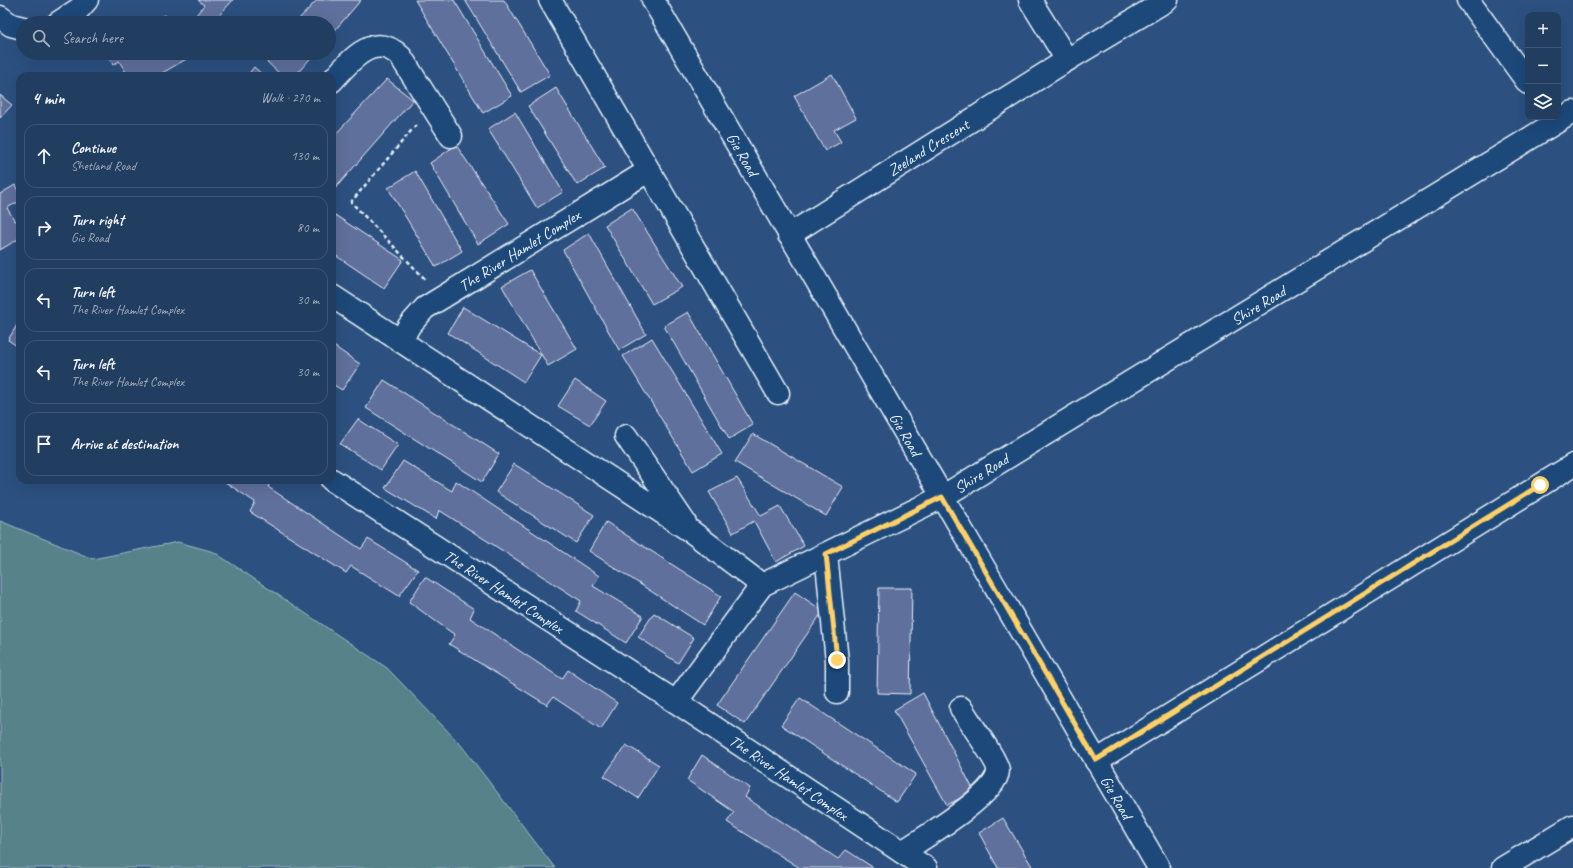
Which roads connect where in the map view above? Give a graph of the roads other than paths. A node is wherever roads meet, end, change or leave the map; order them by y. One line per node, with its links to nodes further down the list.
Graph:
1 (87, 0): 7 (street)
2 (550, 0): 15 (street)
3 (653, 0): 16 (street, Gie Road)
4 (1030, 0): 10 (street)
5 (1167, 0): 10 (street, Zeeland Crescent)
6 (1468, 0): 12 (street)
7 (68, 16)
8 (0, 17): 9 (street)
9 (16, 26)
10 (1067, 60): 16 (street, Zeeland Crescent)
11 (336, 78): 14 (street)
12 (1525, 79)
13 (1556, 120): 23 (street, Shire Road)
14 (451, 136)
15 (648, 171): 18 (street, The River Hamlet Complex); 19 (street)
16 (789, 235): 23 (street, Gie Road)
17 (336, 299): 18 (street)
18 (401, 341): 24 (street)
19 (778, 393)
20 (626, 436): 24 (street)
21 (1573, 465): 30 (street)
22 (336, 483): 28 (street, The River Hamlet Complex)
23 (942, 497): 25 (street); 30 (street, Gie Road)
24 (692, 532): 26 (street)
25 (826, 554): 26 (street); 27 (street)
26 (762, 585): 28 (street)
27 (837, 692)
28 (676, 702): 32 (street, The River Hamlet Complex)
29 (961, 708): 32 (street)
30 (1096, 760): 34 (street, Gie Road)
31 (1573, 826): 35 (street)
32 (902, 852): 33 (street, The River Hamlet Complex)
33 (926, 868)
34 (1159, 868)
35 (1503, 868)

